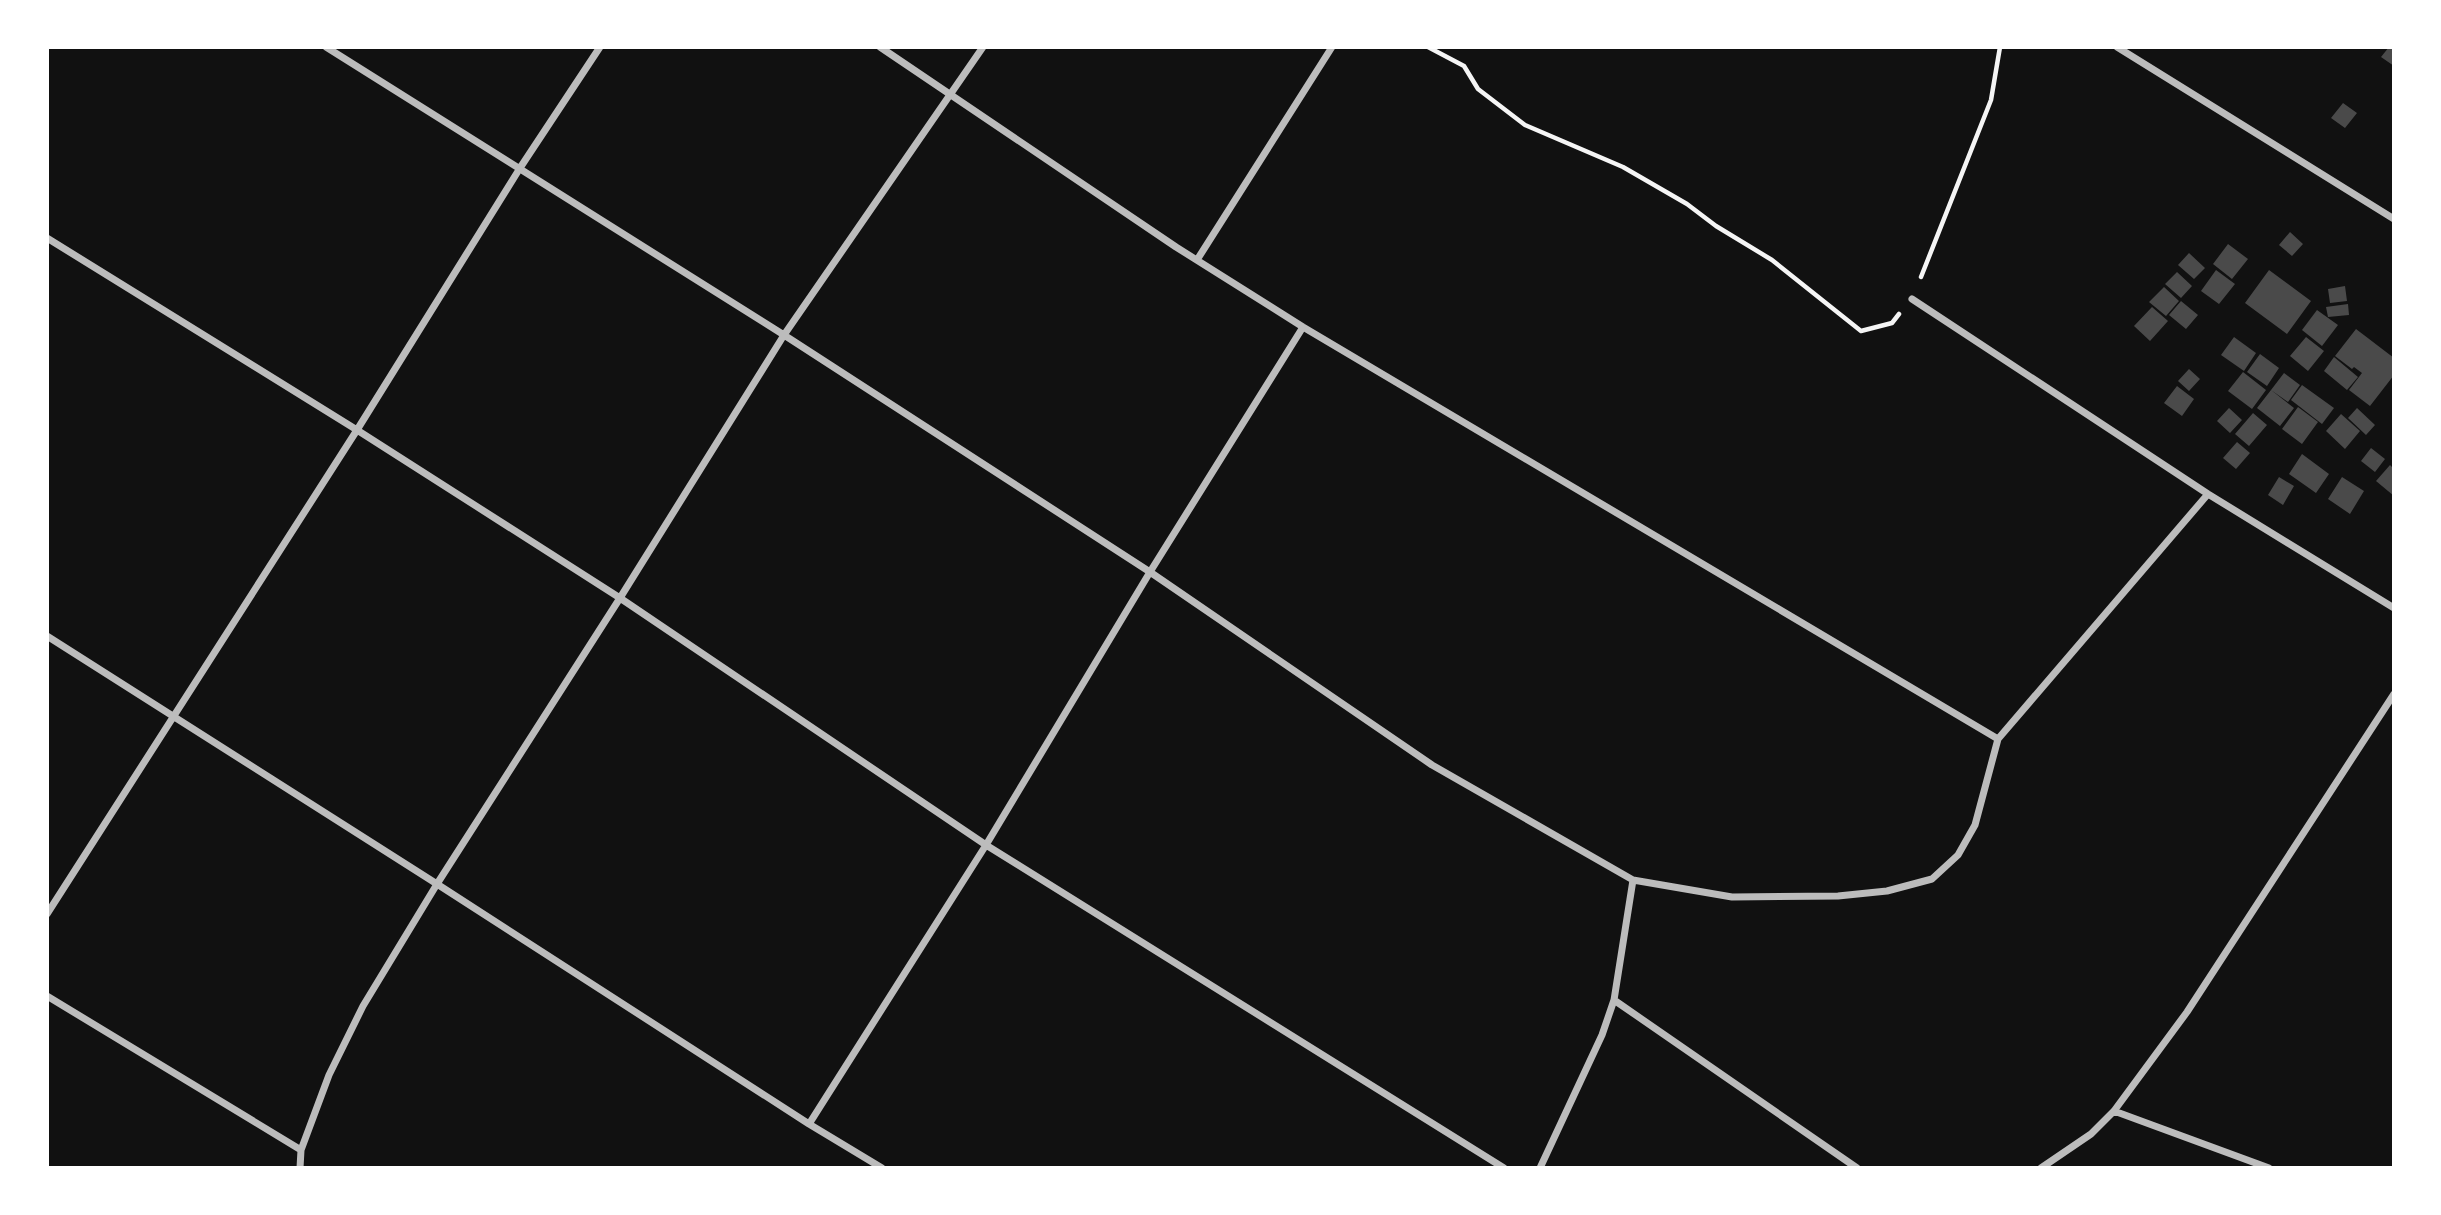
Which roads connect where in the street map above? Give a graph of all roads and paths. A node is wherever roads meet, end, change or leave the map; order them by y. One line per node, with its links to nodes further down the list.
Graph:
1 (326, 47): 10 (street)
2 (600, 47): 10 (street)
3 (880, 47): 9 (street)
4 (983, 47): 9 (street)
5 (1332, 47): 13 (street)
6 (1428, 47): 14 (path)
7 (2000, 47): 14 (path)
8 (2117, 47): 11 (street)
9 (949, 94): 13 (street); 16 (street)
10 (520, 168): 16 (street); 17 (street)
11 (2394, 219)
12 (47, 238): 17 (street)
13 (1197, 260): 15 (street)
14 (1912, 299): 18 (street)
15 (1303, 327): 19 (street); 25 (street)
16 (784, 335): 19 (street); 20 (street)
17 (357, 430): 20 (street); 24 (street)
18 (2208, 494): 21 (street); 25 (street)
19 (1150, 572): 26 (street); 27 (street)
20 (620, 598): 26 (street); 28 (street)
21 (2394, 608)
22 (47, 636): 24 (street)
23 (2394, 694): 32 (street)
24 (174, 717): 28 (street); 29 (street)
25 (1998, 739): 27 (street)
26 (986, 845): 33 (street); 37 (street)
27 (1633, 880): 31 (street)
28 (437, 884): 33 (street); 34 (street)
29 (47, 914)
30 (47, 996): 34 (street)
31 (1614, 1000): 38 (street); 39 (street)
32 (2114, 1111): 40 (street); 41 (street)
33 (809, 1125): 36 (street)
34 (301, 1150): 35 (street)
35 (300, 1168)
36 (882, 1168)
37 (1504, 1168)
38 (1540, 1168)
39 (1857, 1168)
40 (2041, 1168)
41 (2269, 1168)

